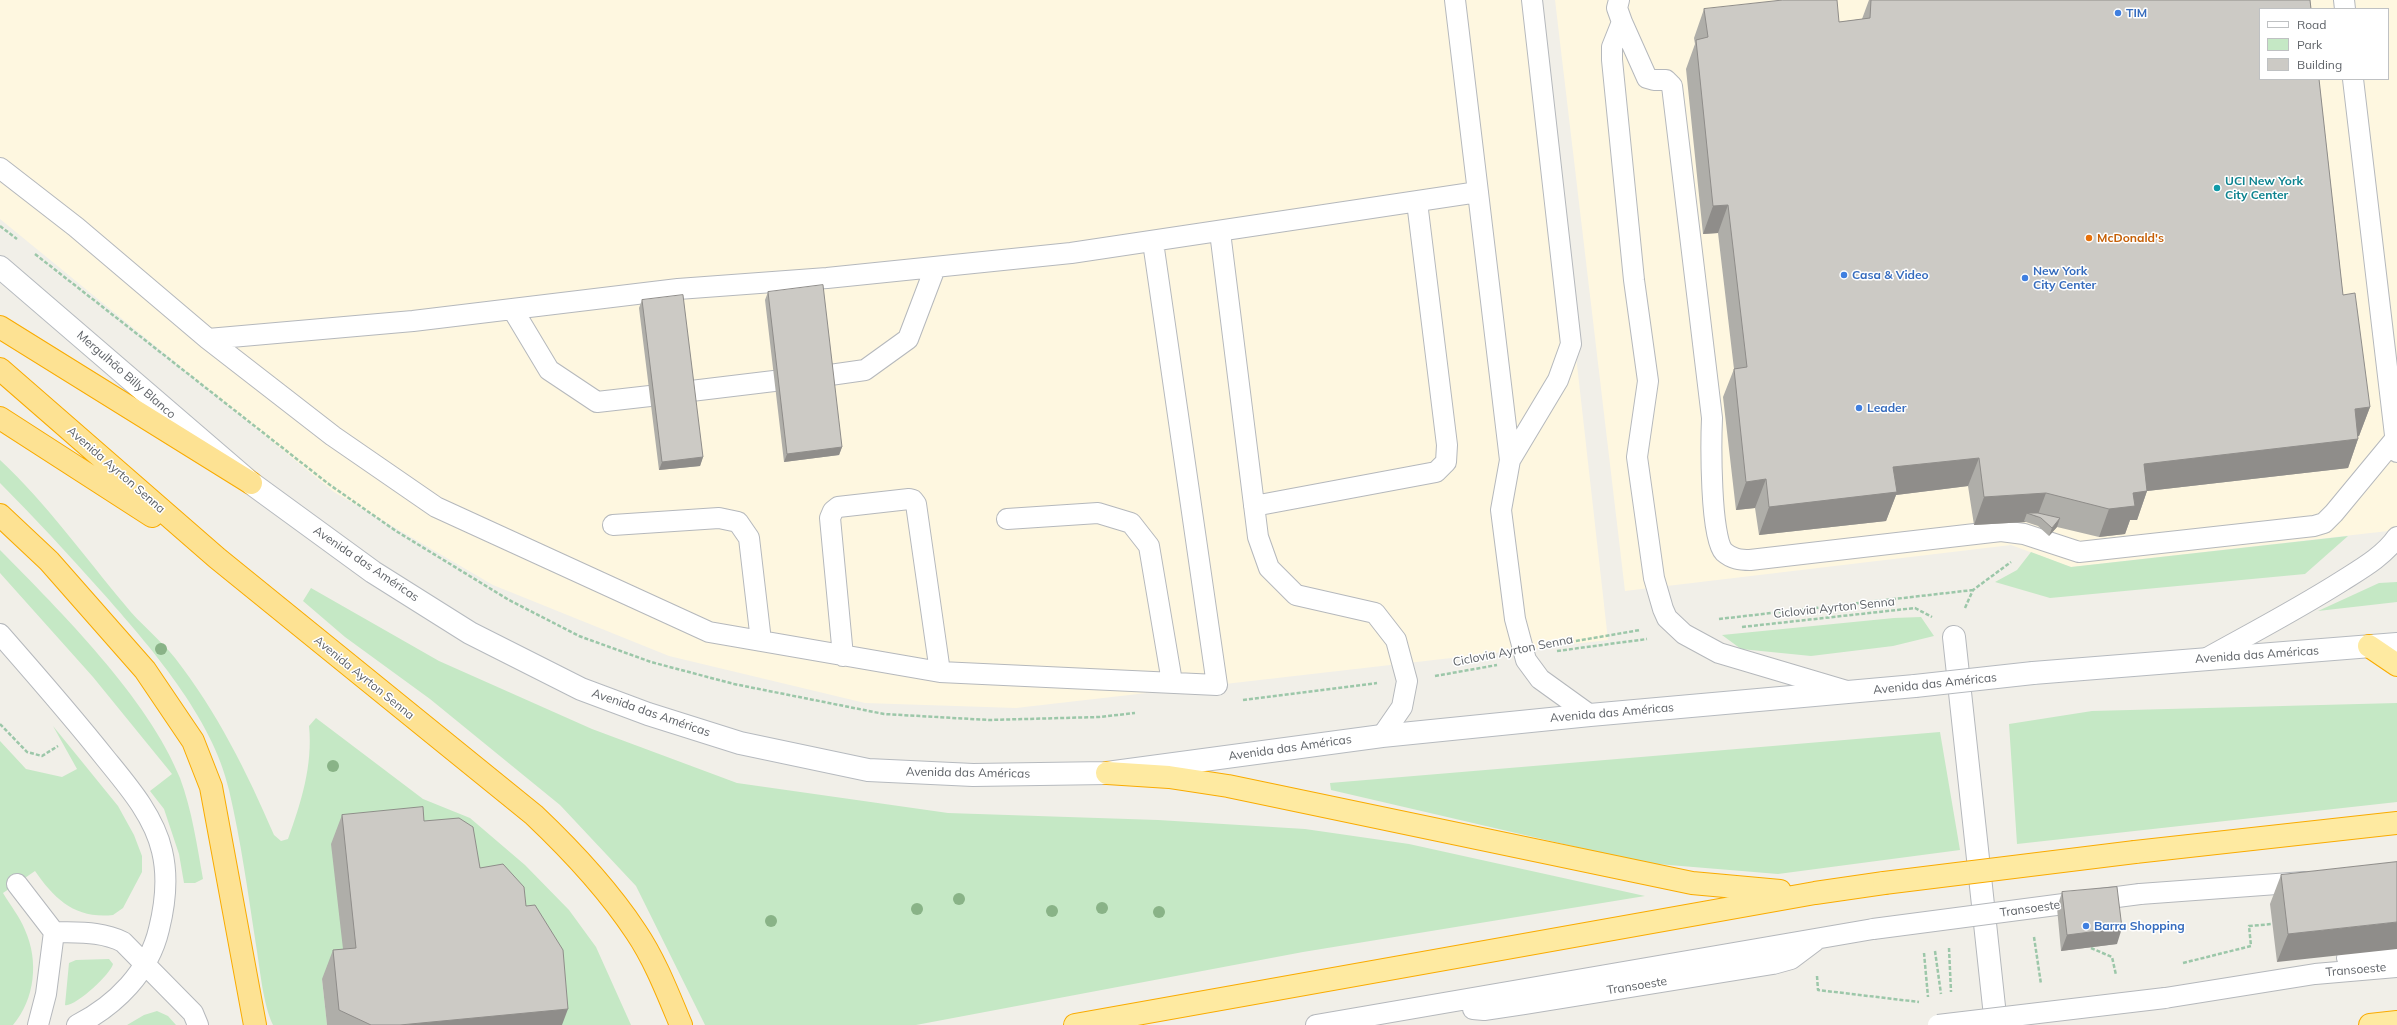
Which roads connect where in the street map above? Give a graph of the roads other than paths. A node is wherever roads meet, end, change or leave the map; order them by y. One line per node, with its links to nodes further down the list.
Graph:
1 (1455, 0): 6 (lane)
2 (1532, 0): 22 (lane)
3 (1620, 7): 21 (lane); 40 (lane)
4 (2353, 80): 21 (lane)
5 (0, 168): 14 (lane)
6 (1478, 192): 7 (lane); 22 (lane)
7 (1417, 202): 8 (lane); 24 (lane)
8 (1220, 232): 9 (lane); 24 (lane)
9 (1153, 242): 11 (lane); 39 (lane)
10 (0, 267): 23 (main road, Mergulhão Billy Blanco)
11 (935, 268): 12 (lane); 16 (lane)
12 (514, 310): 14 (lane); 19 (lane)
13 (0, 326): 23 (highway)
14 (208, 339): 32 (lane)
15 (0, 369): 29 (highway, Avenida Ayrton Senna)
16 (830, 375)
17 (774, 381): 18 (lane)
18 (691, 391)
19 (650, 396)
20 (0, 418): 29 (highway)
21 (2396, 445)
22 (1510, 460): 41 (lane)
23 (252, 483): 43 (main road, Avenida das Américas)
24 (1254, 506): 42 (lane)
25 (0, 514): 57 (highway)
26 (1007, 519): 39 (lane)
27 (613, 525): 32 (lane)
28 (2397, 537): 36 (lane)
29 (217, 558): 58 (highway, Avenida Ayrton Senna)
30 (0, 634): 50 (lane)
31 (1954, 637): 62 (main road)
32 (761, 641): 35 (lane)
33 (2397, 644): 34 (main road, Avenida das Américas)
34 (2369, 646): 36 (main road, Avenida das Américas); 37 (highway)
35 (843, 656): 38 (lane); 38 (lane)
36 (2206, 658): 40 (main road, Avenida das Américas, bridge)
37 (2397, 665)
38 (940, 672): 39 (lane)
39 (1172, 682)
40 (1853, 693): 41 (main road, Avenida das Américas)
41 (1590, 715): 42 (main road, Avenida das Américas)
42 (1382, 736): 43 (main road, Avenida das Américas)
43 (1107, 773): 47 (highway)
44 (2397, 823): 47 (highway, bridge)
45 (17, 884): 48 (lane)
46 (2323, 885): 60 (lane, Transoeste, bridge)
47 (1815, 893): 59 (highway)
48 (54, 932): 50 (lane); 54 (lane)
49 (2397, 952): 52 (lane, Transoeste)
50 (146, 964): 55 (lane); 56 (lane)
51 (2397, 967): 52 (lane, Transoeste)
52 (2315, 974): 61 (lane, Transoeste, bridge)
53 (2397, 1022): 63 (highway)
54 (38, 1025)
55 (77, 1025)
56 (198, 1025)
57 (255, 1025)
58 (681, 1025)
59 (1075, 1025)
60 (1316, 1025)
61 (1938, 1025)
62 (1996, 1025)
63 (2370, 1025)

